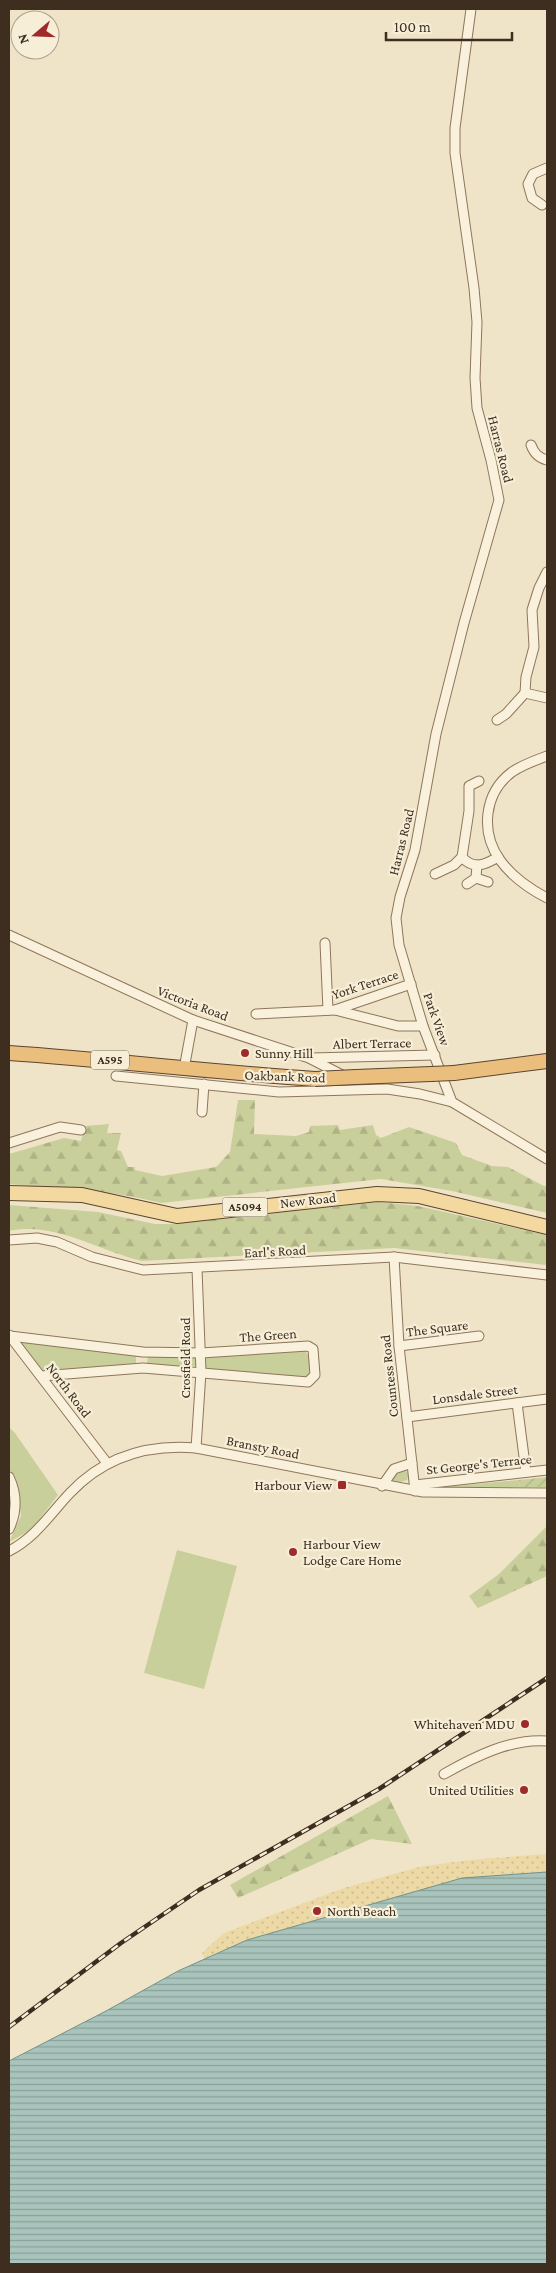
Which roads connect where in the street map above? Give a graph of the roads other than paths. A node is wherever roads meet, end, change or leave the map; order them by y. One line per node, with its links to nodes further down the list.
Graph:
1 (471, 9): 22 (street, Harras Road)
2 (547, 168): 3 (street)
3 (542, 205)
4 (531, 445): 5 (street)
5 (540, 460)
6 (547, 572): 7 (street)
7 (525, 693): 8 (street); 9 (street)
8 (547, 698)
9 (497, 720)
10 (547, 756): 13 (street)
11 (479, 781): 12 (street)
12 (462, 857): 14 (street); 15 (street)
13 (498, 857): 14 (street); 19 (street)
14 (477, 866): 16 (street)
15 (435, 874)
16 (476, 878): 17 (street); 18 (street)
17 (488, 882)
18 (467, 884)
19 (547, 898)
20 (9, 935): 26 (street, Victoria Road)
21 (325, 943): 24 (street)
22 (398, 945): 23 (street, Park View)
23 (411, 984): 24 (street, York Terrace); 27 (street, Park View)
24 (332, 1010): 25 (street); 27 (street)
25 (256, 1014)
26 (193, 1020): 30 (street, Victoria Road); 32 (street)
27 (424, 1026): 29 (street, Park View)
28 (9, 1053): 32 (highway, A595)
29 (435, 1055): 30 (street, Albert Terrace); 36 (street, Park View)
30 (309, 1058): 35 (street, Victoria Road)
31 (547, 1061): 34 (highway, A595, bridge)
32 (184, 1069): 34 (highway, A595)
33 (116, 1076): 34 (street, Oakbank Road)
34 (208, 1078): 35 (street, Oakbank Road); 37 (street)
35 (369, 1089): 36 (street, Oakbank Road)
36 (452, 1102): 40 (street, Oakbank Road)
37 (202, 1112)
38 (80, 1130): 39 (street)
39 (9, 1143)
40 (547, 1159)
41 (9, 1193): 42 (main road, New Road / A5094)
42 (547, 1227)
43 (9, 1240): 45 (street, Earl's Road)
44 (394, 1257): 45 (street, Earl's Road); 46 (street, Earl's Road); 49 (street, Countess Road)
45 (197, 1269): 50 (street, Crosfield Road)
46 (547, 1275)
47 (9, 1336): 50 (street, The Green); 52 (street, North Road)
48 (479, 1336): 49 (street, The Square)
49 (399, 1346): 55 (street, Countess Road)
50 (201, 1353): 51 (street, Crosfield Road); 51 (street, The Green)
51 (201, 1372): 52 (street, The Green); 56 (street, Crosfield Road)
52 (41, 1376): 57 (street, North Road)
53 (547, 1400): 54 (street, Lonsdale Street)
54 (517, 1403): 55 (street, Lonsdale Street); 60 (street)
55 (407, 1417): 58 (street, Countess Road)
56 (196, 1448): 57 (street, Bransty Road); 62 (street, Bransty Road)
57 (107, 1463): 66 (street, Bransty Road)
58 (412, 1463): 62 (street); 63 (street, Countess Road)
59 (547, 1470): 60 (street, St George's Terrace)
60 (526, 1472): 63 (street, St George's Terrace)
61 (9, 1477): 65 (street)
62 (382, 1486): 63 (street, Bransty Road)
63 (415, 1488): 64 (street, Bransty Road)
64 (547, 1493)
65 (9, 1529)
66 (9, 1551)
67 (547, 1741): 68 (street)
68 (444, 1774)

